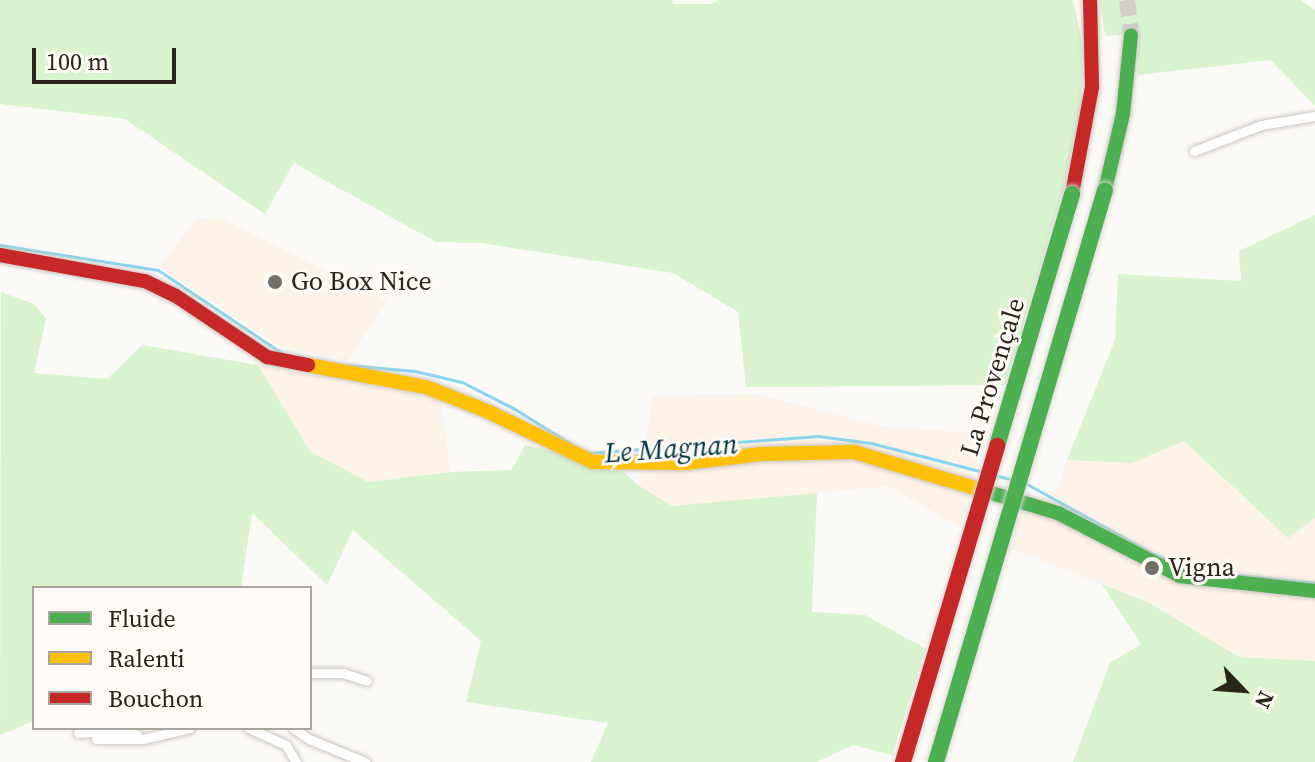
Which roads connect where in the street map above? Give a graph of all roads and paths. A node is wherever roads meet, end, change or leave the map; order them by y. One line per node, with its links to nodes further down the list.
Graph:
1 (1090, 0): 17 (main road, La Provençale, bridge)
2 (1131, 35): 18 (main road, La Provençale, bridge)
3 (1315, 116): 4 (street)
4 (1194, 151)
5 (0, 255): 6 (main road)
6 (1315, 591)
7 (312, 673): 8 (street)
8 (367, 681)
9 (181, 730): 14 (street)
10 (252, 730): 15 (street)
11 (296, 730): 16 (street)
12 (78, 733): 14 (street)
13 (96, 739): 14 (street)
14 (143, 739)
15 (296, 762)
16 (365, 762)
17 (903, 762)
18 (936, 762)

